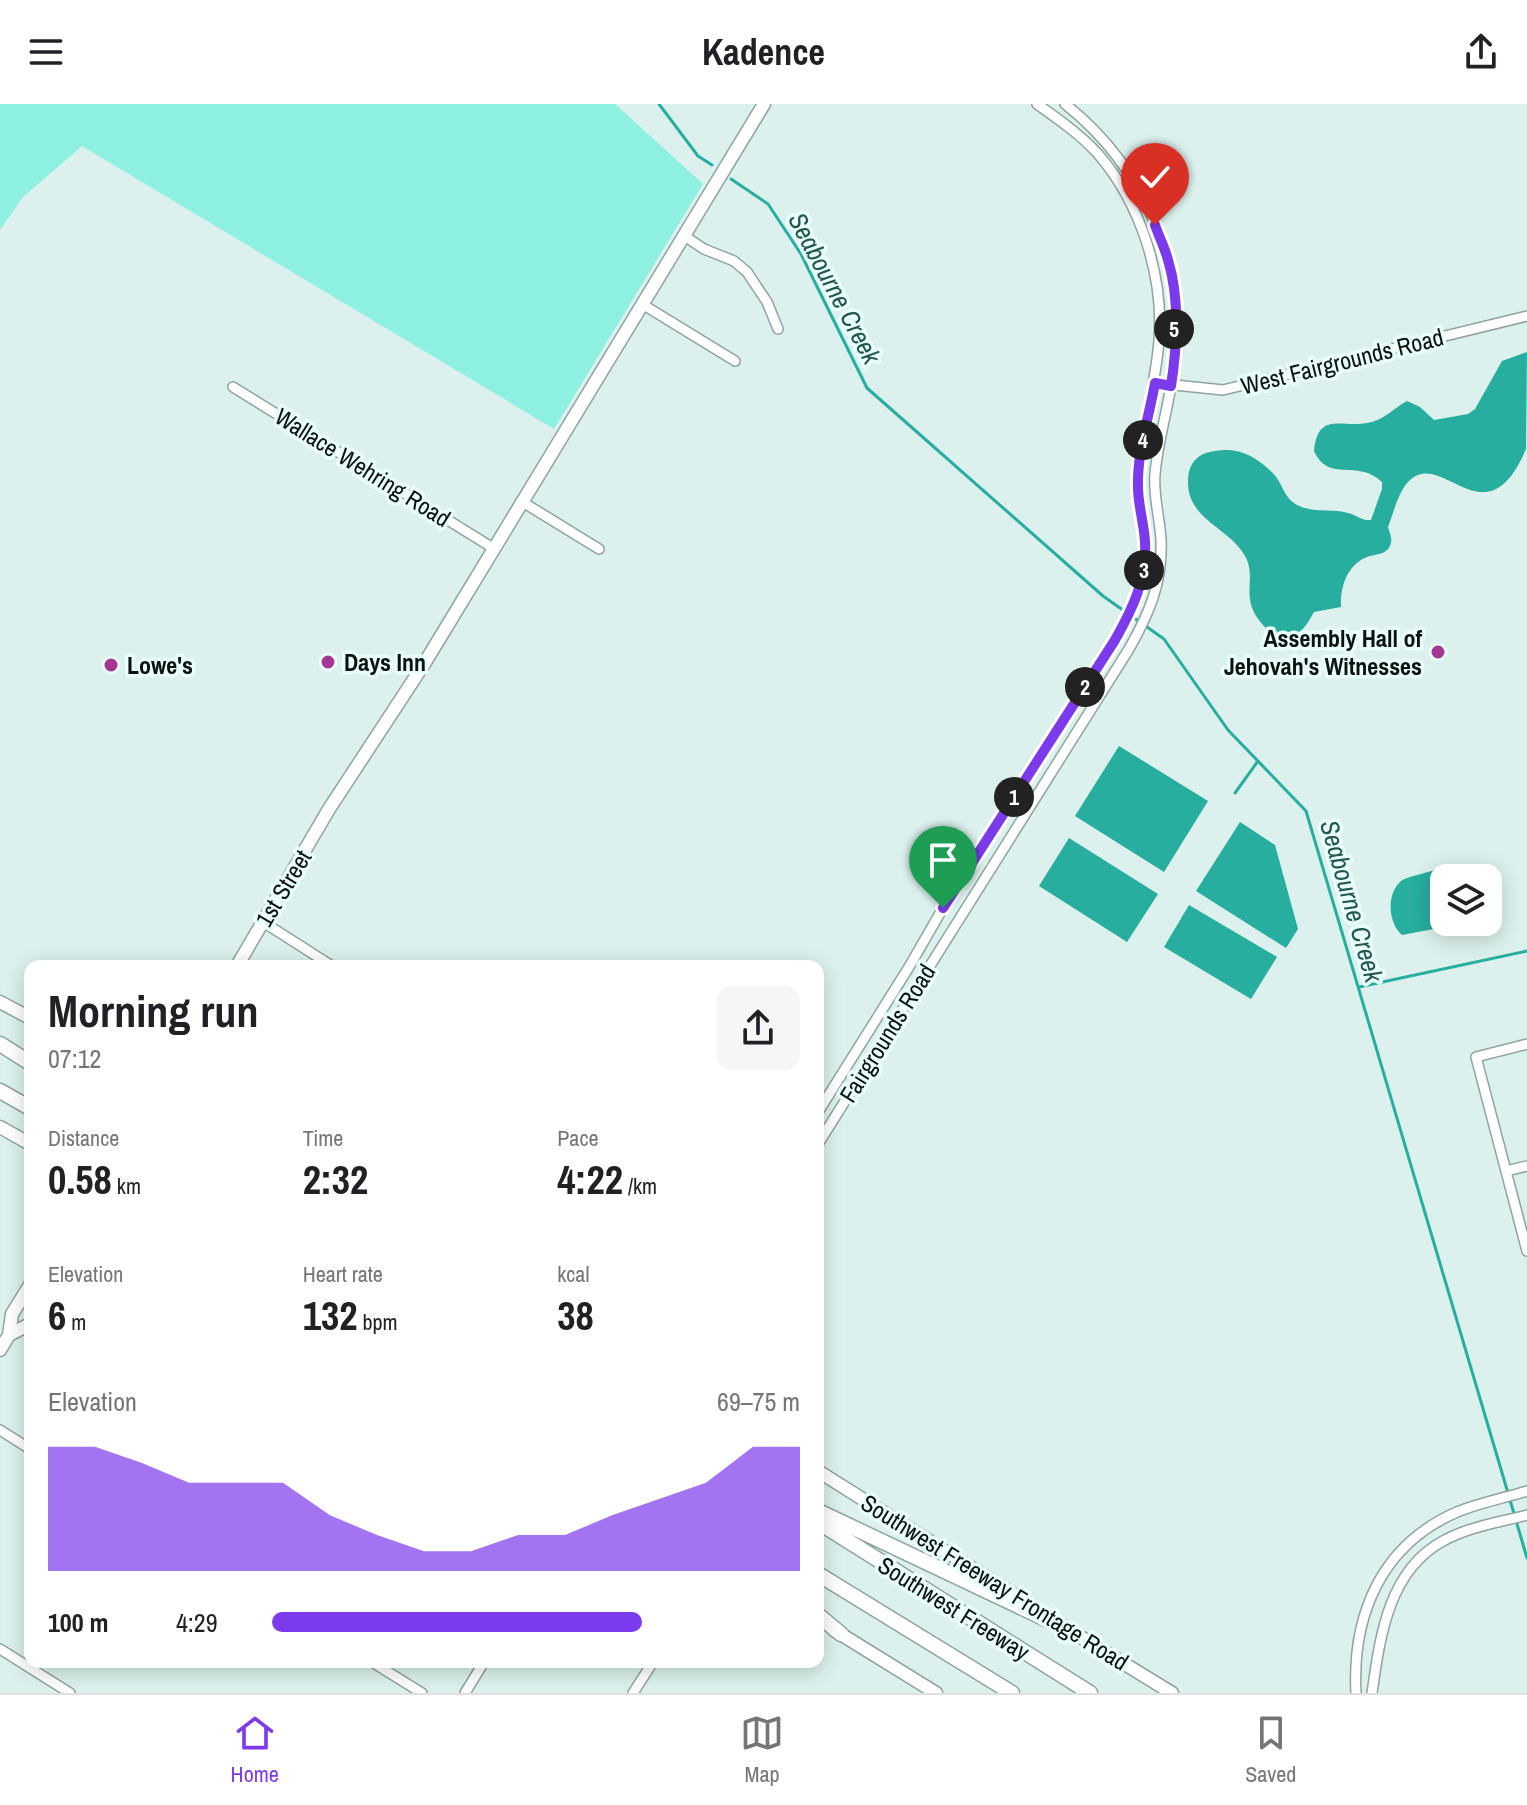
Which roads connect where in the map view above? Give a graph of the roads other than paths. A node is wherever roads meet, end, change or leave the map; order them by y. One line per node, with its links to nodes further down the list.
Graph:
1 (764, 104): 4 (main road, 1st Street)
2 (1037, 104): 9 (street, Fairgrounds Road)
3 (1065, 104): 10 (street, Fairgrounds Road)
4 (683, 235): 5 (main road, 1st Street); 7 (street)
5 (642, 304): 8 (street); 12 (main road, 1st Street)
6 (1527, 316): 10 (street, West Fairgrounds Road)
7 (778, 329)
8 (735, 361)
9 (1155, 383): 10 (street, West Fairgrounds Road); 24 (street, Fairgrounds Road)
10 (1171, 386): 27 (street, Fairgrounds Road)
11 (233, 387): 13 (street, Wallace Wehring Road)
12 (521, 501): 13 (main road, 1st Street); 14 (street)
13 (493, 548): 15 (main road, 1st Street)
14 (599, 549)
15 (263, 922): 16 (main road, 1st Street); 17 (street)
16 (241, 960)
17 (323, 960)
18 (0, 1002): 19 (main road)
19 (24, 1015)
20 (0, 1044): 22 (highway)
21 (1527, 1044): 30 (street)
22 (24, 1059)
23 (0, 1091): 25 (highway)
24 (824, 1102)
25 (24, 1105)
26 (0, 1127): 28 (main road)
27 (824, 1134)
28 (24, 1141)
29 (1527, 1166): 30 (street)
30 (1506, 1171): 31 (street)
31 (1527, 1251)
32 (24, 1295): 34 (main road)
33 (24, 1327): 34 (main road)
34 (9, 1335): 35 (main road)
35 (0, 1350)
36 (0, 1430): 37 (street)
37 (24, 1445)
38 (824, 1475): 45 (main road, Southwest Freeway Frontage Road)
39 (1527, 1491): 61 (street)
40 (824, 1514): 45 (highway)
41 (1527, 1515): 62 (street)
42 (824, 1526): 59 (highway, Southwest Freeway)
43 (824, 1578): 58 (highway, Southwest Freeway)
44 (824, 1621): 46 (highway)
45 (1071, 1631): 60 (main road, Southwest Freeway Frontage Road)
46 (841, 1634): 57 (main road)
47 (0, 1649): 48 (street)
48 (24, 1664)
49 (30, 1668): 53 (street)
50 (382, 1668): 54 (street)
51 (480, 1668): 55 (street)
52 (649, 1668): 56 (street)
53 (70, 1693)
54 (422, 1693)
55 (465, 1693)
56 (633, 1693)
57 (936, 1693)
58 (1012, 1693)
59 (1090, 1693)
60 (1172, 1693)
61 (1356, 1693)
62 (1372, 1693)

